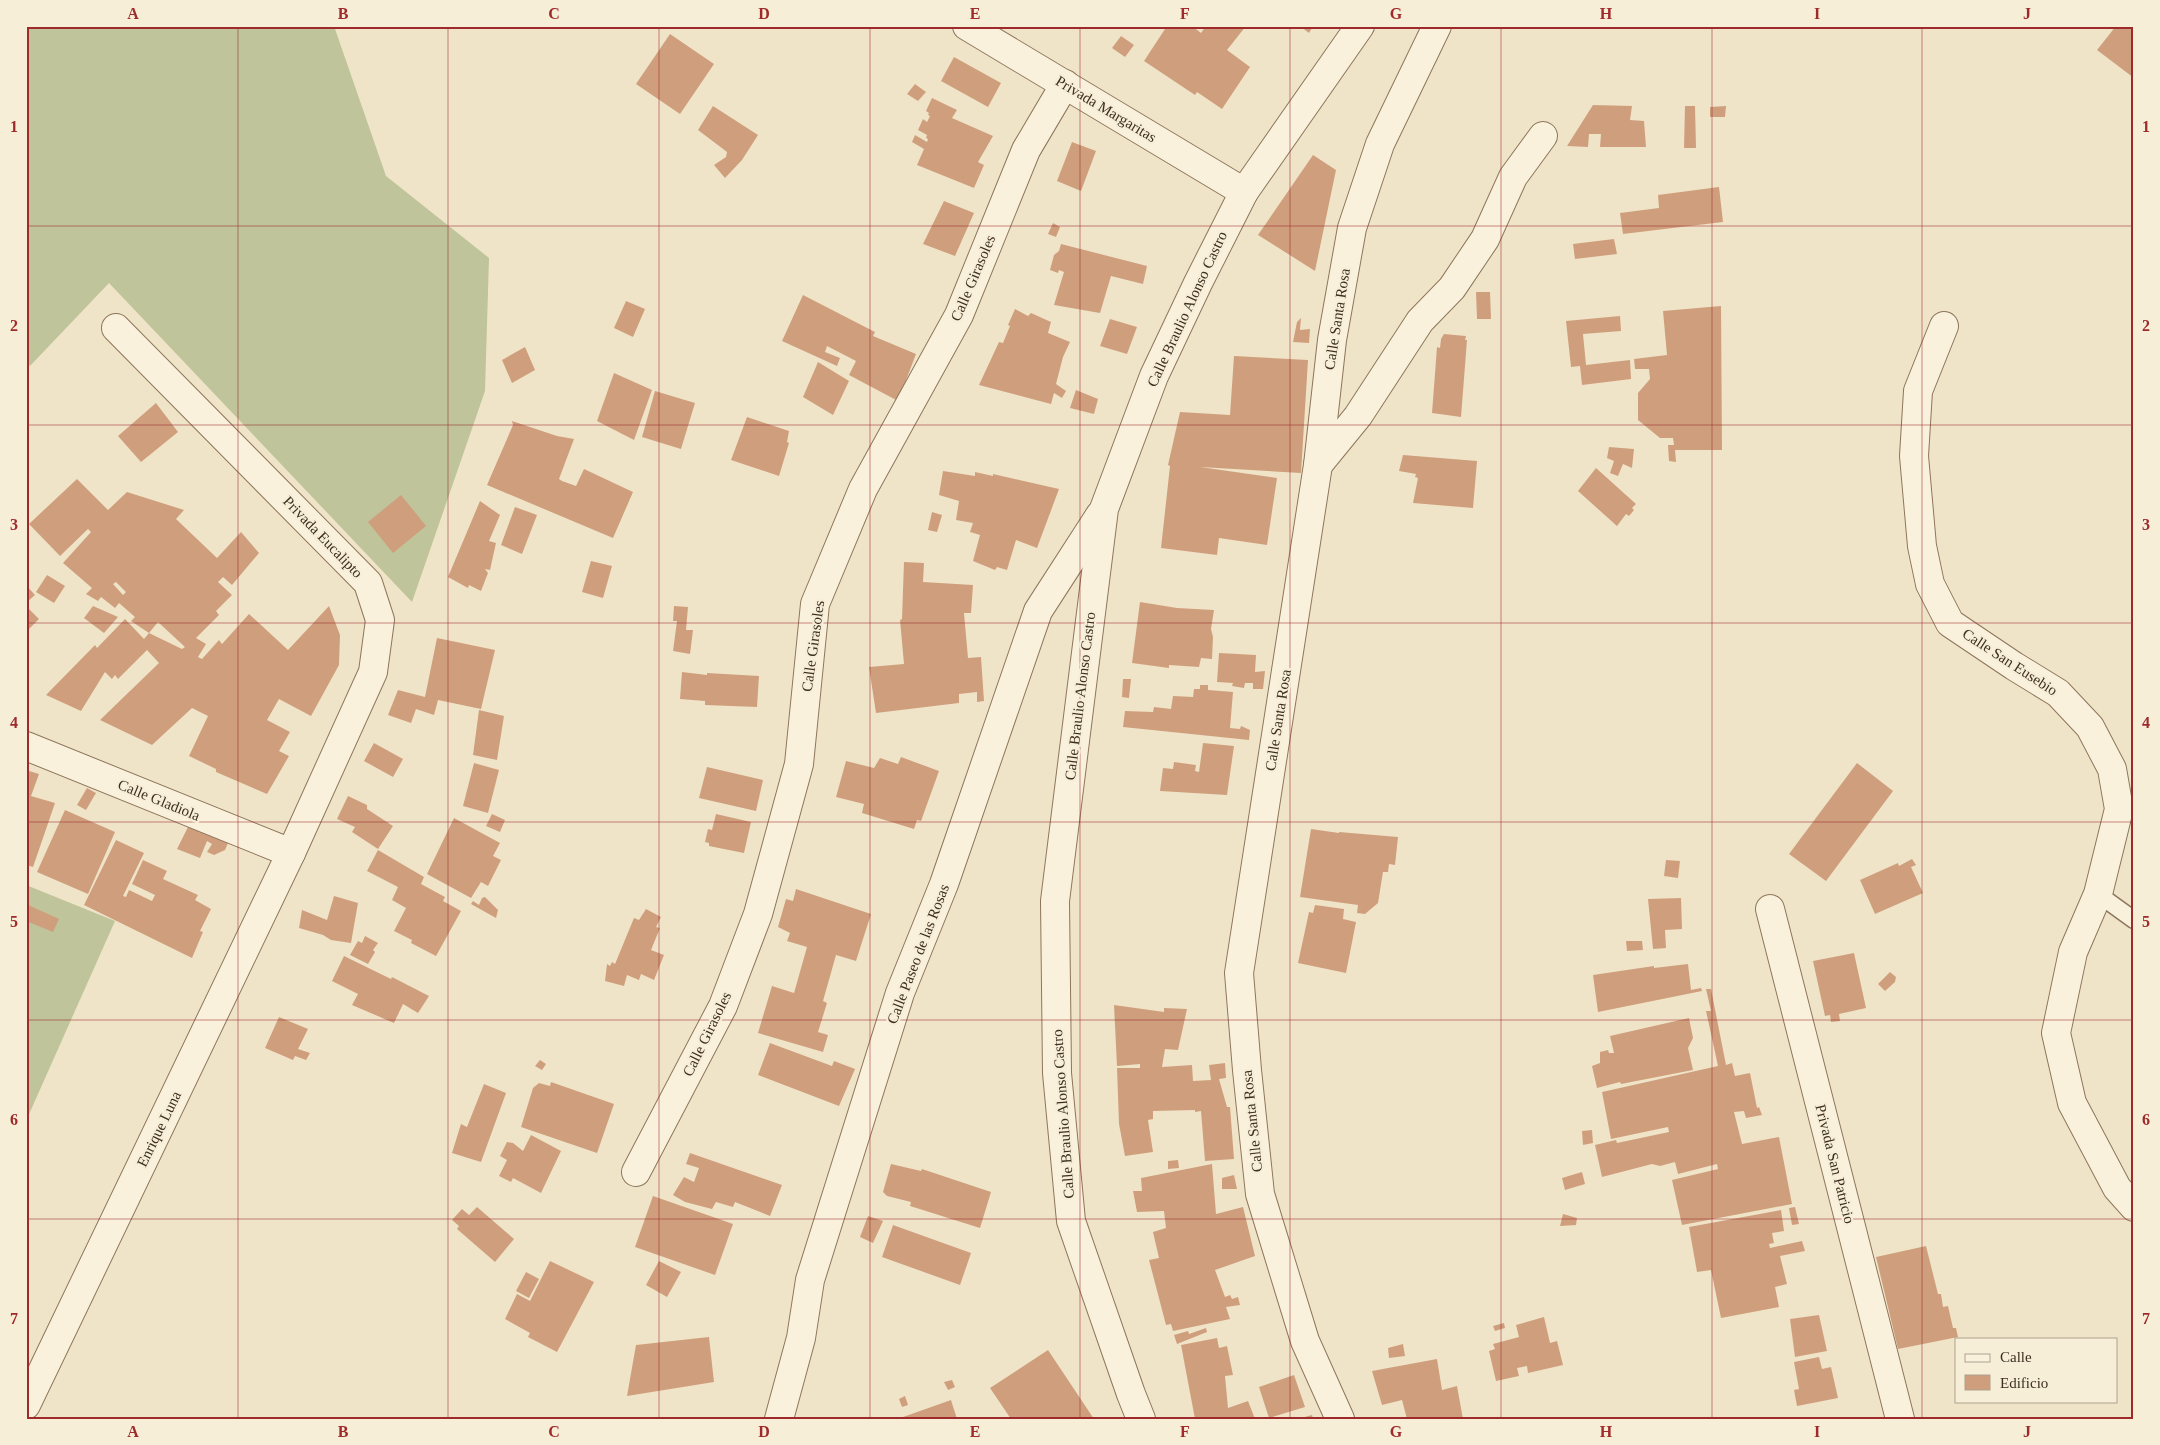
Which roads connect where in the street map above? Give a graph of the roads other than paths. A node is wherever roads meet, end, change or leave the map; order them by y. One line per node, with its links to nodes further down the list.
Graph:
1 (966, 26): 4 (street, Privada Margaritas)
2 (1360, 26): 6 (street, Calle Braulio Alonso Castro)
3 (1437, 26): 9 (street, Calle Santa Rosa)
4 (1065, 84): 6 (street, Privada Margaritas); 16 (street, Calle Girasoles)
5 (1542, 136): 9 (street)
6 (1244, 192): 10 (street, Calle Braulio Alonso Castro)
7 (1944, 326): 13 (street, Calle San Eusebio)
8 (116, 328): 12 (street, Privada Eucalipto)
9 (1318, 465): 21 (street, Calle Santa Rosa)
10 (1104, 508): 19 (street, Calle Paseo de las Rosas); 20 (street, Calle Braulio Alonso Castro)
11 (26, 746): 12 (street, Calle Gladiola)
12 (291, 853): 18 (street, Enrique Luna)
13 (2098, 894): 15 (lane); 17 (street, Calle San Eusebio)
14 (1770, 909): 22 (street, Privada San Patricio)
15 (2134, 920)
16 (636, 1172)
17 (2134, 1207)
18 (26, 1405)
19 (779, 1419)
20 (1141, 1419)
21 (1340, 1419)
22 (1900, 1419)

